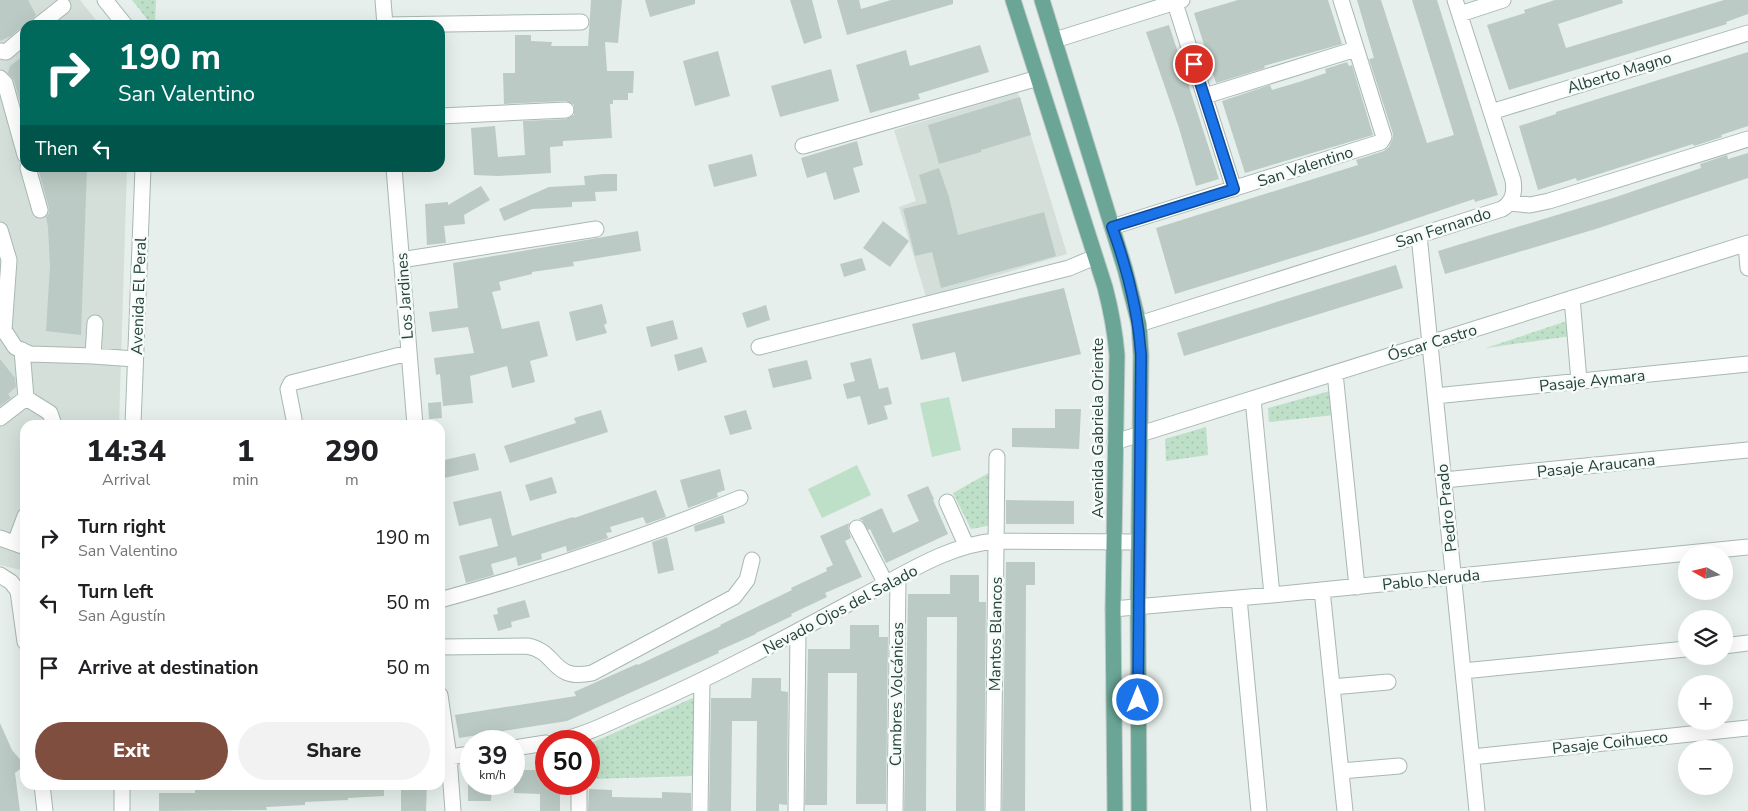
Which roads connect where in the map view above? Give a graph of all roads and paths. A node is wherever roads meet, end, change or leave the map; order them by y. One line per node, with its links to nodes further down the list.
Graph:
1 (105, 0): 11 (street)
2 (383, 0): 12 (street)
3 (1013, 0): 21 (main road, Avenida Gabriela Oriente)
4 (1042, 0): 17 (main road)
5 (1341, 0): 18 (street)
6 (1503, 0): 9 (street)
7 (1177, 1): 17 (street); 22 (street)
8 (63, 6): 10 (street)
9 (1458, 7): 24 (street)
10 (45, 20)
11 (121, 20)
12 (385, 20)
13 (581, 22): 14 (street)
14 (445, 24)
15 (1748, 33): 24 (street, Alberto Magno)
16 (20, 40): 19 (street)
17 (1055, 40): 35 (main road)
18 (1356, 49): 22 (street); 32 (street, San Valentino)
19 (0, 51)
20 (0, 78): 26 (street)
21 (1038, 78): 28 (street); 40 (main road, Avenida Gabriela Oriente)
22 (1205, 96): 32 (street)
23 (566, 110): 25 (street)
24 (1491, 112): 33 (street)
25 (445, 116)
26 (20, 138)
27 (1748, 138): 33 (street, San Fernando)
28 (803, 146)
29 (29, 172): 34 (street)
30 (142, 172): 52 (street, Avenida El Peral)
31 (394, 172): 41 (street, Los Jardines)
32 (1234, 189): 35 (street, San Valentino)
33 (1510, 203): 38 (street, San Fernando)
34 (40, 210)
35 (1112, 227): 45 (main road)
36 (596, 229): 41 (street)
37 (0, 230): 46 (street)
38 (1419, 235): 45 (street, San Fernando); 47 (street, Pedro Prado)
39 (1747, 243): 42 (street); 43 (street, Óscar Castro)
40 (1095, 257): 48 (street); 65 (main road, Avenida Gabriela Oriente)
41 (401, 260): 50 (street, Los Jardines)
42 (1748, 268)
43 (1572, 298): 47 (street, Óscar Castro); 55 (street)
44 (95, 323): 51 (street)
45 (1139, 324): 64 (main road)
46 (2, 327): 49 (street)
47 (1430, 343): 54 (street, Óscar Castro); 56 (street, Pedro Prado)
48 (759, 347)
49 (22, 350): 51 (street); 57 (street)
50 (408, 353): 62 (street); 63 (street, Los Jardines)
51 (93, 356): 52 (street)
52 (135, 359): 61 (street, Avenida El Peral)
53 (1748, 364): 55 (street, Pasaje Aymara)
54 (1335, 373): 58 (street, Óscar Castro); 83 (street)
55 (1579, 381): 56 (street, Pasaje Aymara)
56 (1435, 396): 68 (street, Pedro Prado)
57 (26, 398): 59 (street); 60 (street)
58 (1254, 398): 64 (street, Óscar Castro); 85 (street)
59 (0, 418)
60 (52, 420)
61 (133, 420)
62 (294, 420)
63 (415, 420)
64 (1139, 434): 65 (street, Óscar Castro); 75 (main road)
65 (1115, 442): 74 (main road, Avenida Gabriela Oriente)
66 (1748, 450): 68 (street, Pasaje Araucana)
67 (997, 457): 73 (street, Mantos Blancos)
68 (1444, 480): 81 (street, Pedro Prado)
69 (740, 498): 87 (street)
70 (947, 502): 77 (street)
71 (20, 527): 76 (street)
72 (857, 528): 82 (street)
73 (997, 541): 74 (street, Nevado Ojos del Salado); 77 (street, Nevado Ojos del Salado); 117 (street, Mantos Blancos)
74 (1114, 542): 75 (street, Nevado Ojos del Salado); 90 (main road, Avenida Gabriela Oriente)
75 (1138, 542): 89 (main road)
76 (13, 543)
77 (966, 546): 82 (street, Nevado Ojos del Salado)
78 (1748, 547): 81 (street, Pablo Neruda)
79 (752, 560): 94 (street)
80 (0, 575): 88 (street)
81 (1454, 577): 83 (street, Pablo Neruda); 96 (street, Pedro Prado)
82 (892, 581): 91 (street, Nevado Ojos del Salado); 116 (street, Cumbres Volcánicas)
83 (1357, 587): 84 (street, Pablo Neruda)
84 (1322, 590): 85 (street, Pablo Neruda); 99 (street)
85 (1272, 595): 86 (street, Pablo Neruda)
86 (1238, 598): 89 (street, Pablo Neruda); 120 (street)
87 (445, 599)
88 (20, 606)
89 (1138, 607): 90 (street, Pablo Neruda); 119 (main road)
90 (1114, 609): 118 (main road, Avenida Gabriela Oriente)
91 (798, 632): 97 (street, Nevado Ojos del Salado); 115 (street)
92 (1748, 643): 93 (street)
93 (1733, 645)
94 (445, 647)
95 (1678, 651): 96 (street)
96 (1463, 672): 104 (street, Pedro Prado)
97 (702, 681): 101 (street, Nevado Ojos del Salado); 114 (street)
98 (1388, 682): 99 (street)
99 (1332, 687): 106 (street)
100 (1748, 728): 104 (street, Pasaje Coihueco)
101 (597, 730)
102 (460, 754): 103 (street)
103 (445, 755): 112 (street)
104 (1472, 757): 122 (street, Pedro Prado)
105 (1398, 766): 106 (street)
106 (1341, 771): 121 (street)
107 (43, 790): 110 (street)
108 (122, 790): 111 (street)
109 (579, 795): 113 (street)
110 (45, 811)
111 (122, 811)
112 (453, 811)
113 (579, 811)
114 (700, 811)
115 (796, 811)
116 (895, 811)
117 (993, 811)
118 (1115, 811)
119 (1139, 811)
120 (1259, 811)
121 (1345, 811)
122 (1477, 811)

